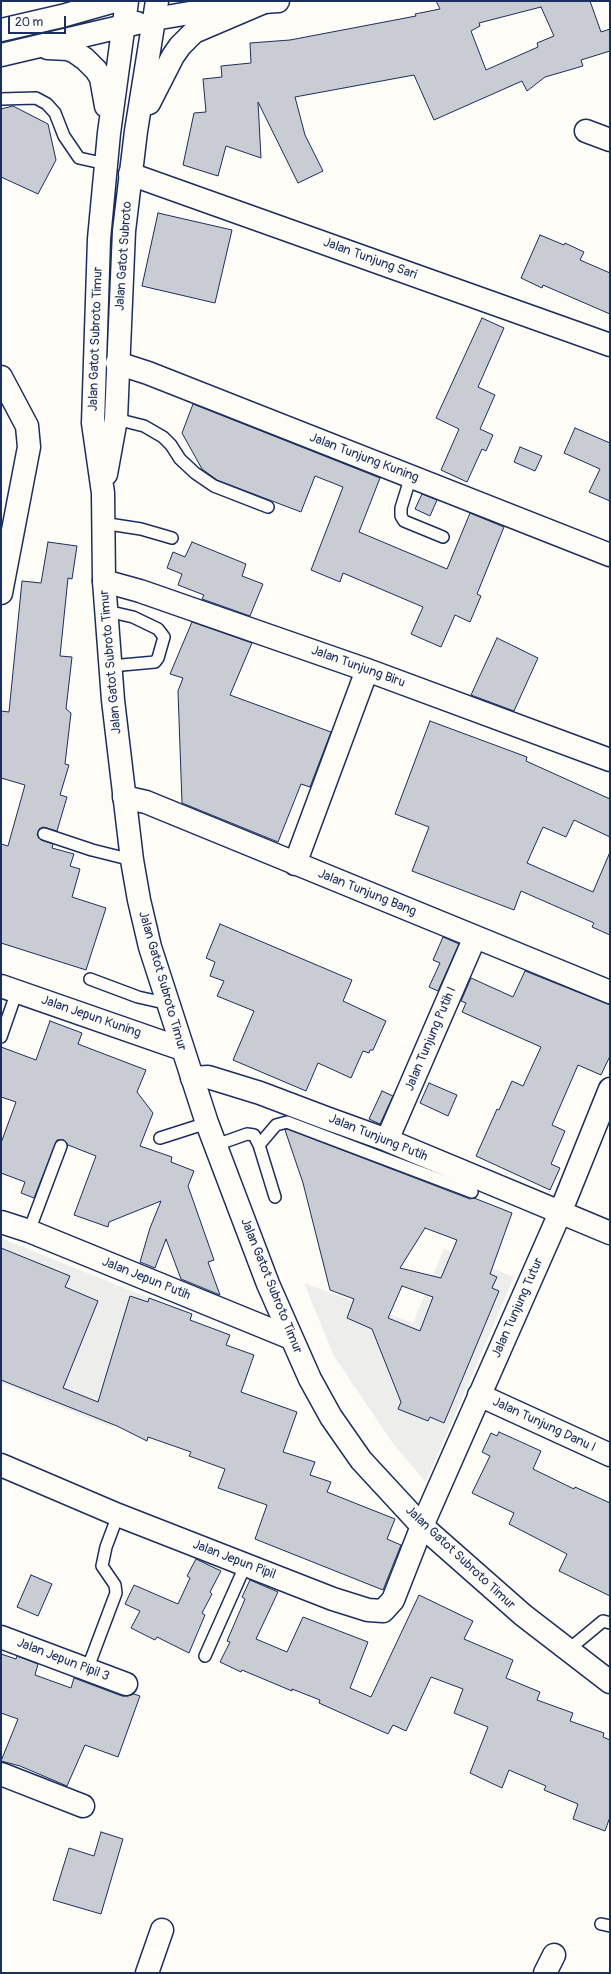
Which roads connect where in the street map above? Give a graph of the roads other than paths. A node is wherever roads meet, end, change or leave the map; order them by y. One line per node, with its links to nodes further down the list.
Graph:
1 (66, 1): 7 (main road)
2 (115, 1): 7 (main road)
3 (127, 1): 6 (main road)
4 (270, 2): 5 (main road); 11 (main road)
5 (156, 10): 6 (main road); 11 (main road, Jalan Gatot Subroto)
6 (124, 25): 8 (main road); 13 (main road)
7 (2, 30)
8 (32, 48): 9 (main road); 13 (main road)
9 (1, 55)
10 (1, 99): 15 (lane)
11 (136, 131): 16 (main road, Jalan Gatot Subroto)
12 (586, 131): 14 (main road)
13 (109, 133): 15 (main road, Jalan Gatot Subroto Timur)
14 (610, 140)
15 (106, 164): 22 (main road, Jalan Gatot Subroto Timur)
16 (130, 174): 17 (main road, Jalan Tunjung Sari); 18 (main road, Jalan Gatot Subroto)
17 (610, 345)
18 (117, 363): 20 (main road, Jalan Gatot Subroto); 21 (main road, Jalan Tunjung Kuning)
19 (1, 377): 29 (main road)
20 (116, 419): 22 (main road, Jalan Gatot Subroto); 23 (lane)
21 (411, 476): 25 (lane); 27 (main road, Jalan Tunjung Kuning)
22 (103, 493): 24 (main road, Jalan Gatot Subroto Timur)
23 (268, 507)
24 (102, 523): 26 (lane); 28 (main road, Jalan Gatot Subroto Timur)
25 (443, 537)
26 (172, 538)
27 (610, 555)
28 (104, 581): 30 (main road, Jalan Gatot Subroto Timur); 32 (main road, Jalan Tunjung Biru)
29 (1, 593)
30 (107, 611): 31 (main road, Jalan Gatot Subroto Timur); 31 (lane)
31 (111, 666): 34 (main road, Jalan Gatot Subroto Timur)
32 (368, 670): 33 (main road, Jalan Tunjung Biru); 37 (main road)
33 (610, 760)
34 (124, 797): 36 (main road, Jalan Gatot Subroto Timur); 37 (main road, Jalan Tunjung Bang)
35 (44, 834): 36 (lane)
36 (132, 860): 42 (main road, Jalan Gatot Subroto Timur)
37 (295, 864): 38 (main road, Jalan Tunjung Bang)
38 (475, 937): 41 (main road, Jalan Tunjung Bang); 49 (main road, Jalan Tunjung Putih I)
39 (90, 979): 42 (lane)
40 (9, 988): 43 (lane); 44 (main road, Jalan Jepun Kuning)
41 (610, 992)
42 (169, 1004): 44 (main road, Jalan Gatot Subroto Timur)
43 (1, 1037)
44 (182, 1049): 45 (main road, Jalan Gatot Subroto Timur)
45 (192, 1078): 47 (main road, Jalan Gatot Subroto Timur); 49 (main road, Jalan Tunjung Putih)
46 (610, 1089): 55 (main road, Jalan Tunjung Tutur)
47 (207, 1123): 48 (lane); 50 (main road, Jalan Gatot Subroto Timur)
48 (160, 1138)
49 (387, 1140): 55 (main road, Jalan Tunjung Putih)
50 (216, 1144): 51 (lane); 59 (main road, Jalan Gatot Subroto Timur)
51 (259, 1145): 53 (lane); 54 (lane)
52 (62, 1146): 57 (lane)
53 (472, 1192)
54 (275, 1197)
55 (560, 1213): 58 (main road, Jalan Tunjung Putih); 60 (main road, Jalan Tunjung Tutur)
56 (1, 1222): 57 (main road, Jalan Jepun Putih)
57 (29, 1231): 59 (main road, Jalan Jepun Putih)
58 (610, 1233)
59 (291, 1338): 64 (main road, Jalan Gatot Subroto Timur)
60 (479, 1395): 61 (main road, Jalan Tunjung Danu I); 64 (main road, Jalan Tunjung Tutur)
61 (610, 1455)
62 (1, 1465): 63 (main road, Jalan Jepun Pipil)
63 (118, 1515): 65 (main road, Jalan Jepun Pipil); 70 (lane)
64 (422, 1526): 65 (main road, Jalan Jepun Pipil); 68 (main road, Jalan Gatot Subroto Timur)
65 (246, 1564): 69 (lane)
66 (610, 1623): 68 (lane)
67 (1, 1637): 70 (main road, Jalan Jepun Pipil 3)
68 (568, 1650): 71 (main road, Jalan Gatot Subroto Timur)
69 (205, 1656)
70 (87, 1670): 72 (main road, Jalan Jepun Pipil 3)
71 (610, 1682)
72 (126, 1684)
73 (1, 1774): 74 (main road)
74 (83, 1806)
75 (162, 1930): 76 (main road)
76 (147, 1973)

